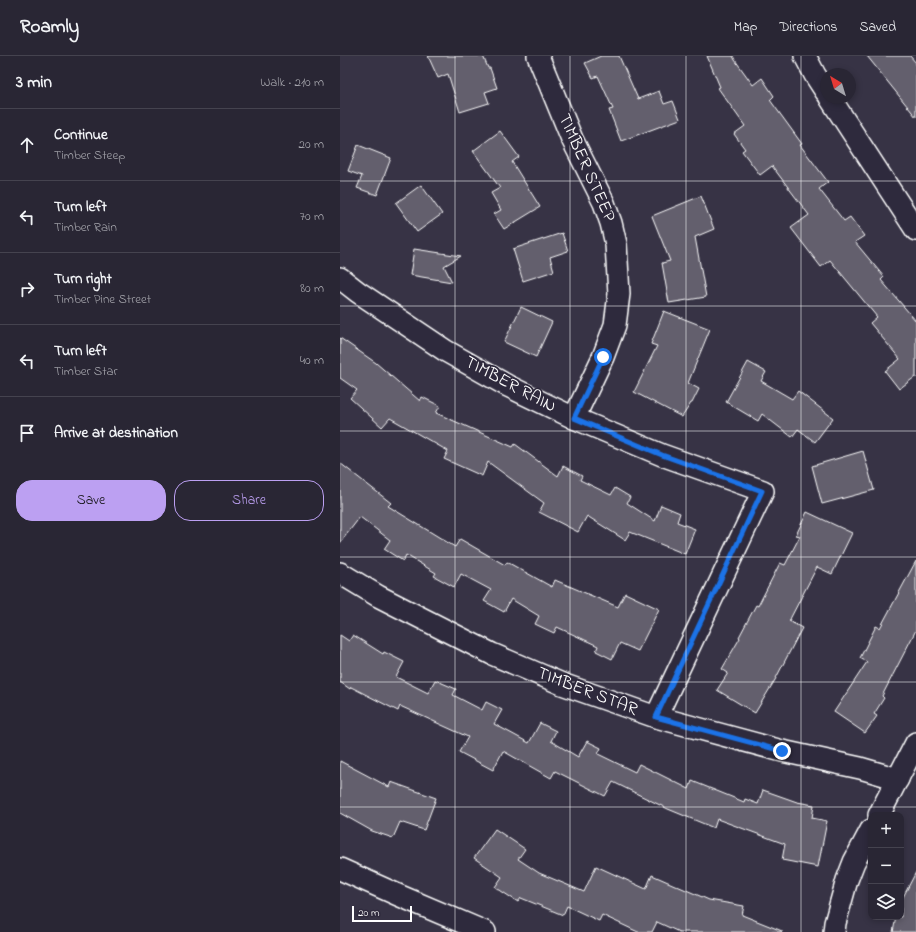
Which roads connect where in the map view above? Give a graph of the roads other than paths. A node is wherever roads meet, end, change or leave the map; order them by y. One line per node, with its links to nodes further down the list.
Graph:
1 (538, 56): 7 (street, TIMBER STEEP)
2 (805, 56): 3 (street)
3 (820, 83)
4 (834, 104): 5 (street)
5 (916, 230)
6 (340, 278): 7 (street, TIMBER RAIN)
7 (574, 418): 9 (street, TIMBER RAIN)
8 (340, 573): 9 (street, TIMBER STAR)
9 (656, 717): 11 (street, TIMBER STAR)
10 (916, 744): 11 (street)
11 (898, 779): 12 (street)
12 (881, 812)
13 (868, 836): 16 (street)
14 (340, 869): 15 (street)
15 (485, 932)
16 (834, 932)

